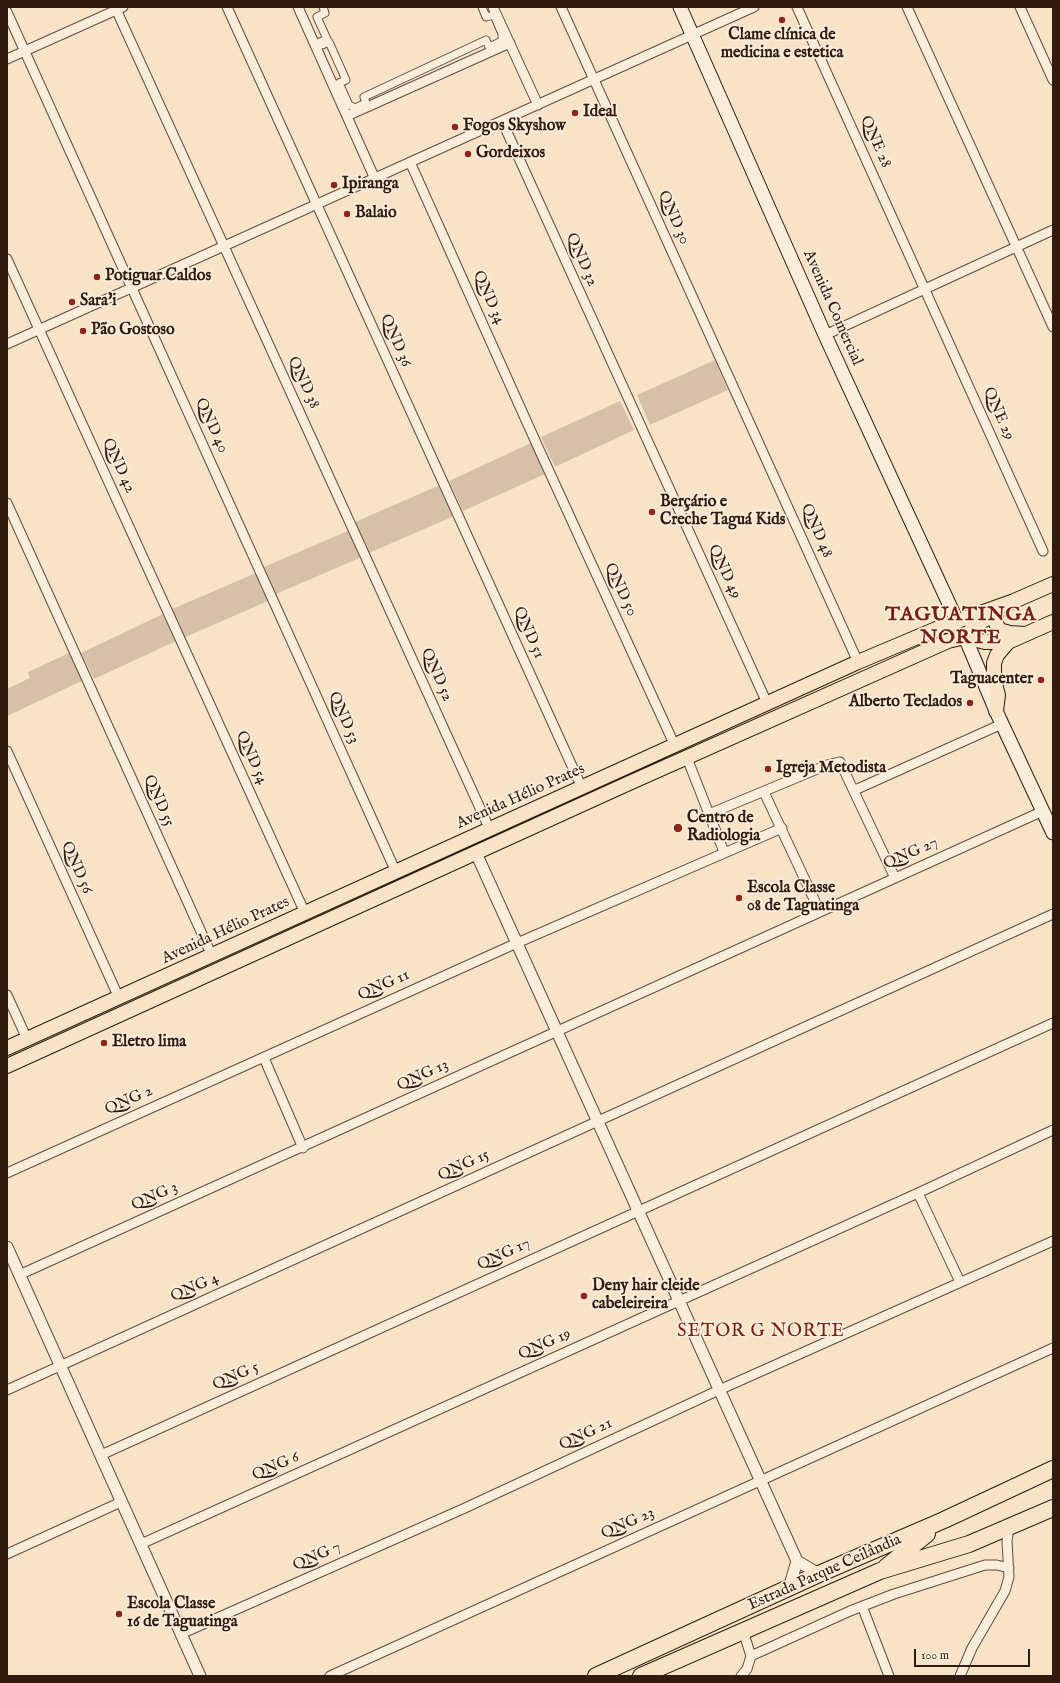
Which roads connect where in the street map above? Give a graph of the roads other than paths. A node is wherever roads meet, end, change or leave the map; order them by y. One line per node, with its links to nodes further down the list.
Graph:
1 (228, 7): 25 (street, QND 36)
2 (298, 7): 21 (street)
3 (323, 7): 4 (street)
4 (482, 7)
5 (493, 7): 15 (street)
6 (561, 7): 18 (street, QND 30)
7 (680, 7): 14 (main road, Avenida Comercial)
8 (754, 7): 14 (street)
9 (797, 7): 31 (street, QNE 28)
10 (907, 7): 28 (street)
11 (1020, 7): 19 (street)
12 (118, 8): 16 (street); 27 (street, QND 38)
13 (7, 12): 16 (street, QND 40)
14 (693, 34): 18 (street); 34 (main road, Avenida Comercial)
15 (510, 43): 20 (street); 21 (street)
16 (25, 52): 17 (street); 30 (street, QND 40)
17 (7, 59)
18 (594, 78): 20 (street); 36 (street, QND 30)
19 (1053, 80)
20 (538, 105): 22 (street)
21 (347, 116): 24 (street)
22 (502, 121): 23 (street); 37 (street, QND 32)
23 (410, 162): 24 (street); 38 (street, QND 34)
24 (375, 178): 25 (street)
25 (317, 204): 27 (street); 39 (street, QND 36)
26 (1053, 230): 28 (street)
27 (225, 246): 30 (street); 41 (street, QND 38)
28 (1016, 247): 31 (street); 32 (street)
29 (7, 258): 33 (street, QND 42)
30 (131, 289): 33 (street); 43 (street, QND 40)
31 (925, 289): 34 (street); 42 (street, QNE 29)
32 (1053, 327)
33 (39, 330): 35 (street); 47 (street, QND 42)
34 (825, 335): 48 (main road, Avenida Comercial)
35 (7, 344)
36 (725, 370): 53 (street, QND 48)
37 (633, 410): 54 (street, QND 49)
38 (538, 447): 57 (street, QND 50)
39 (446, 490): 60 (street, QND 51)
40 (7, 503): 78 (street, QND 55)
41 (355, 533): 67 (street, QND 52)
42 (1043, 551)
43 (263, 577): 71 (street, QND 53)
44 (1053, 584): 45 (main road, Avenida Hélio Prates)
45 (1014, 601): 46 (main road); 48 (main road, Avenida Hélio Prates)
46 (997, 612): 50 (main road); 51 (main road)
47 (170, 615): 74 (street, QND 54)
48 (957, 621): 53 (main road, Avenida Hélio Prates)
49 (1053, 622): 50 (main road, Avenida Hélio Prates)
50 (1027, 634): 52 (main road, Avenida Hélio Prates)
51 (965, 637): 52 (main road, Avenida Hélio Prates); 55 (main road); 59 (main road, Avenida Hélio Prates)
52 (1008, 642): 55 (main road)
53 (858, 662): 54 (main road, Avenida Hélio Prates)
54 (767, 703): 56 (main road, Avenida Hélio Prates)
55 (999, 718): 61 (street); 63 (main road)
56 (722, 724): 57 (main road, Avenida Hélio Prates); 59 (main road)
57 (675, 746): 60 (main road, Avenida Hélio Prates)
58 (7, 751): 81 (street, QND 56)
59 (687, 758): 64 (street); 69 (main road, Avenida Hélio Prates)
60 (582, 788): 67 (main road, Avenida Hélio Prates)
61 (855, 790): 62 (street); 72 (street)
62 (764, 792): 64 (street); 65 (street)
63 (1043, 811): 66 (main road); 72 (street, QNG 27)
64 (709, 814): 68 (street)
65 (782, 828): 68 (street, QNG 11); 73 (street)
66 (1052, 829)
67 (490, 830): 70 (main road); 71 (main road, Avenida Hélio Prates)
68 (724, 852): 77 (street, QNG 11)
69 (476, 853): 70 (main road, Avenida Hélio Prates); 77 (street)
70 (444, 867): 82 (main road, Avenida Hélio Prates)
71 (396, 872): 74 (main road, Avenida Hélio Prates)
72 (895, 878): 73 (street, QNG 27)
73 (820, 912): 76 (street, QNG 27)
74 (305, 913): 78 (main road, Avenida Hélio Prates)
75 (1053, 914): 89 (street, QNG 15)
76 (792, 924): 84 (street, QNG 13)
77 (517, 943): 84 (street); 87 (street, QNG 11)
78 (212, 956): 79 (main road, Avenida Hélio Prates)
79 (173, 974): 81 (main road, Avenida Hélio Prates); 82 (main road)
80 (7, 995): 85 (street)
81 (119, 998): 85 (main road, Avenida Hélio Prates)
82 (119, 1016): 88 (main road, Avenida Hélio Prates)
83 (1053, 1023): 94 (street, QNG 17)
84 (557, 1031): 89 (street); 91 (street, QNG 13)
85 (27, 1040): 86 (main road, Avenida Hélio Prates)
86 (7, 1048)
87 (264, 1058): 91 (street); 92 (street, QNG 2)
88 (7, 1066)
89 (598, 1121): 94 (street); 95 (street, QNG 15)
90 (1053, 1130): 93 (street, QNG 19)
91 (303, 1148): 98 (street, QNG 3)
92 (7, 1172)
93 (918, 1193): 99 (street); 100 (street, QNG 19)
94 (638, 1211): 100 (street); 101 (street, QNG 17)
95 (343, 1238): 103 (street, QNG 4)
96 (1053, 1241): 99 (street, QNG 21)
97 (7, 1247): 98 (street)
98 (19, 1275): 103 (street)
99 (960, 1282): 105 (street, QNG 21)
100 (679, 1301): 105 (street); 106 (street, QNG 19)
101 (383, 1327): 107 (street, QNG 5)
102 (1053, 1348): 109 (street, QNG 23)
103 (60, 1365): 104 (street, QNG 4); 107 (street)
104 (7, 1390)
105 (719, 1390): 109 (street); 111 (street, QNG 21)
106 (424, 1416): 115 (street, QNG 6)
107 (101, 1455): 110 (street)
108 (1053, 1469): 113 (highway, Estrada Parque Ceilândia)
109 (761, 1481): 117 (street); 127 (street, QNG 23)
110 (122, 1502): 115 (street); 116 (street)
111 (465, 1508): 124 (street, QNG 7)
112 (1053, 1508): 114 (highway, Estrada Parque Ceilândia)
113 (944, 1520): 119 (highway); 120 (highway, Estrada Parque Ceilândia)
114 (1009, 1527): 118 (street); 119 (highway, Estrada Parque Ceilândia)
115 (141, 1544): 124 (street)
116 (7, 1554)
117 (797, 1561): 120 (street); 121 (street)
118 (1009, 1568): 122 (street); 132 (street)
119 (880, 1572): 123 (highway, Estrada Parque Ceilândia)
120 (819, 1574): 121 (highway, Estrada Parque Ceilândia)
121 (789, 1588): 128 (highway, Estrada Parque Ceilândia)
122 (862, 1606): 125 (street); 131 (street)
123 (743, 1631): 125 (street); 129 (highway, Estrada Parque Ceilândia)
124 (181, 1634): 126 (street)
125 (751, 1656): 130 (street)
126 (200, 1676)
127 (330, 1676)
128 (596, 1676)
129 (641, 1676)
130 (741, 1676)
131 (889, 1676)
132 (960, 1676)

